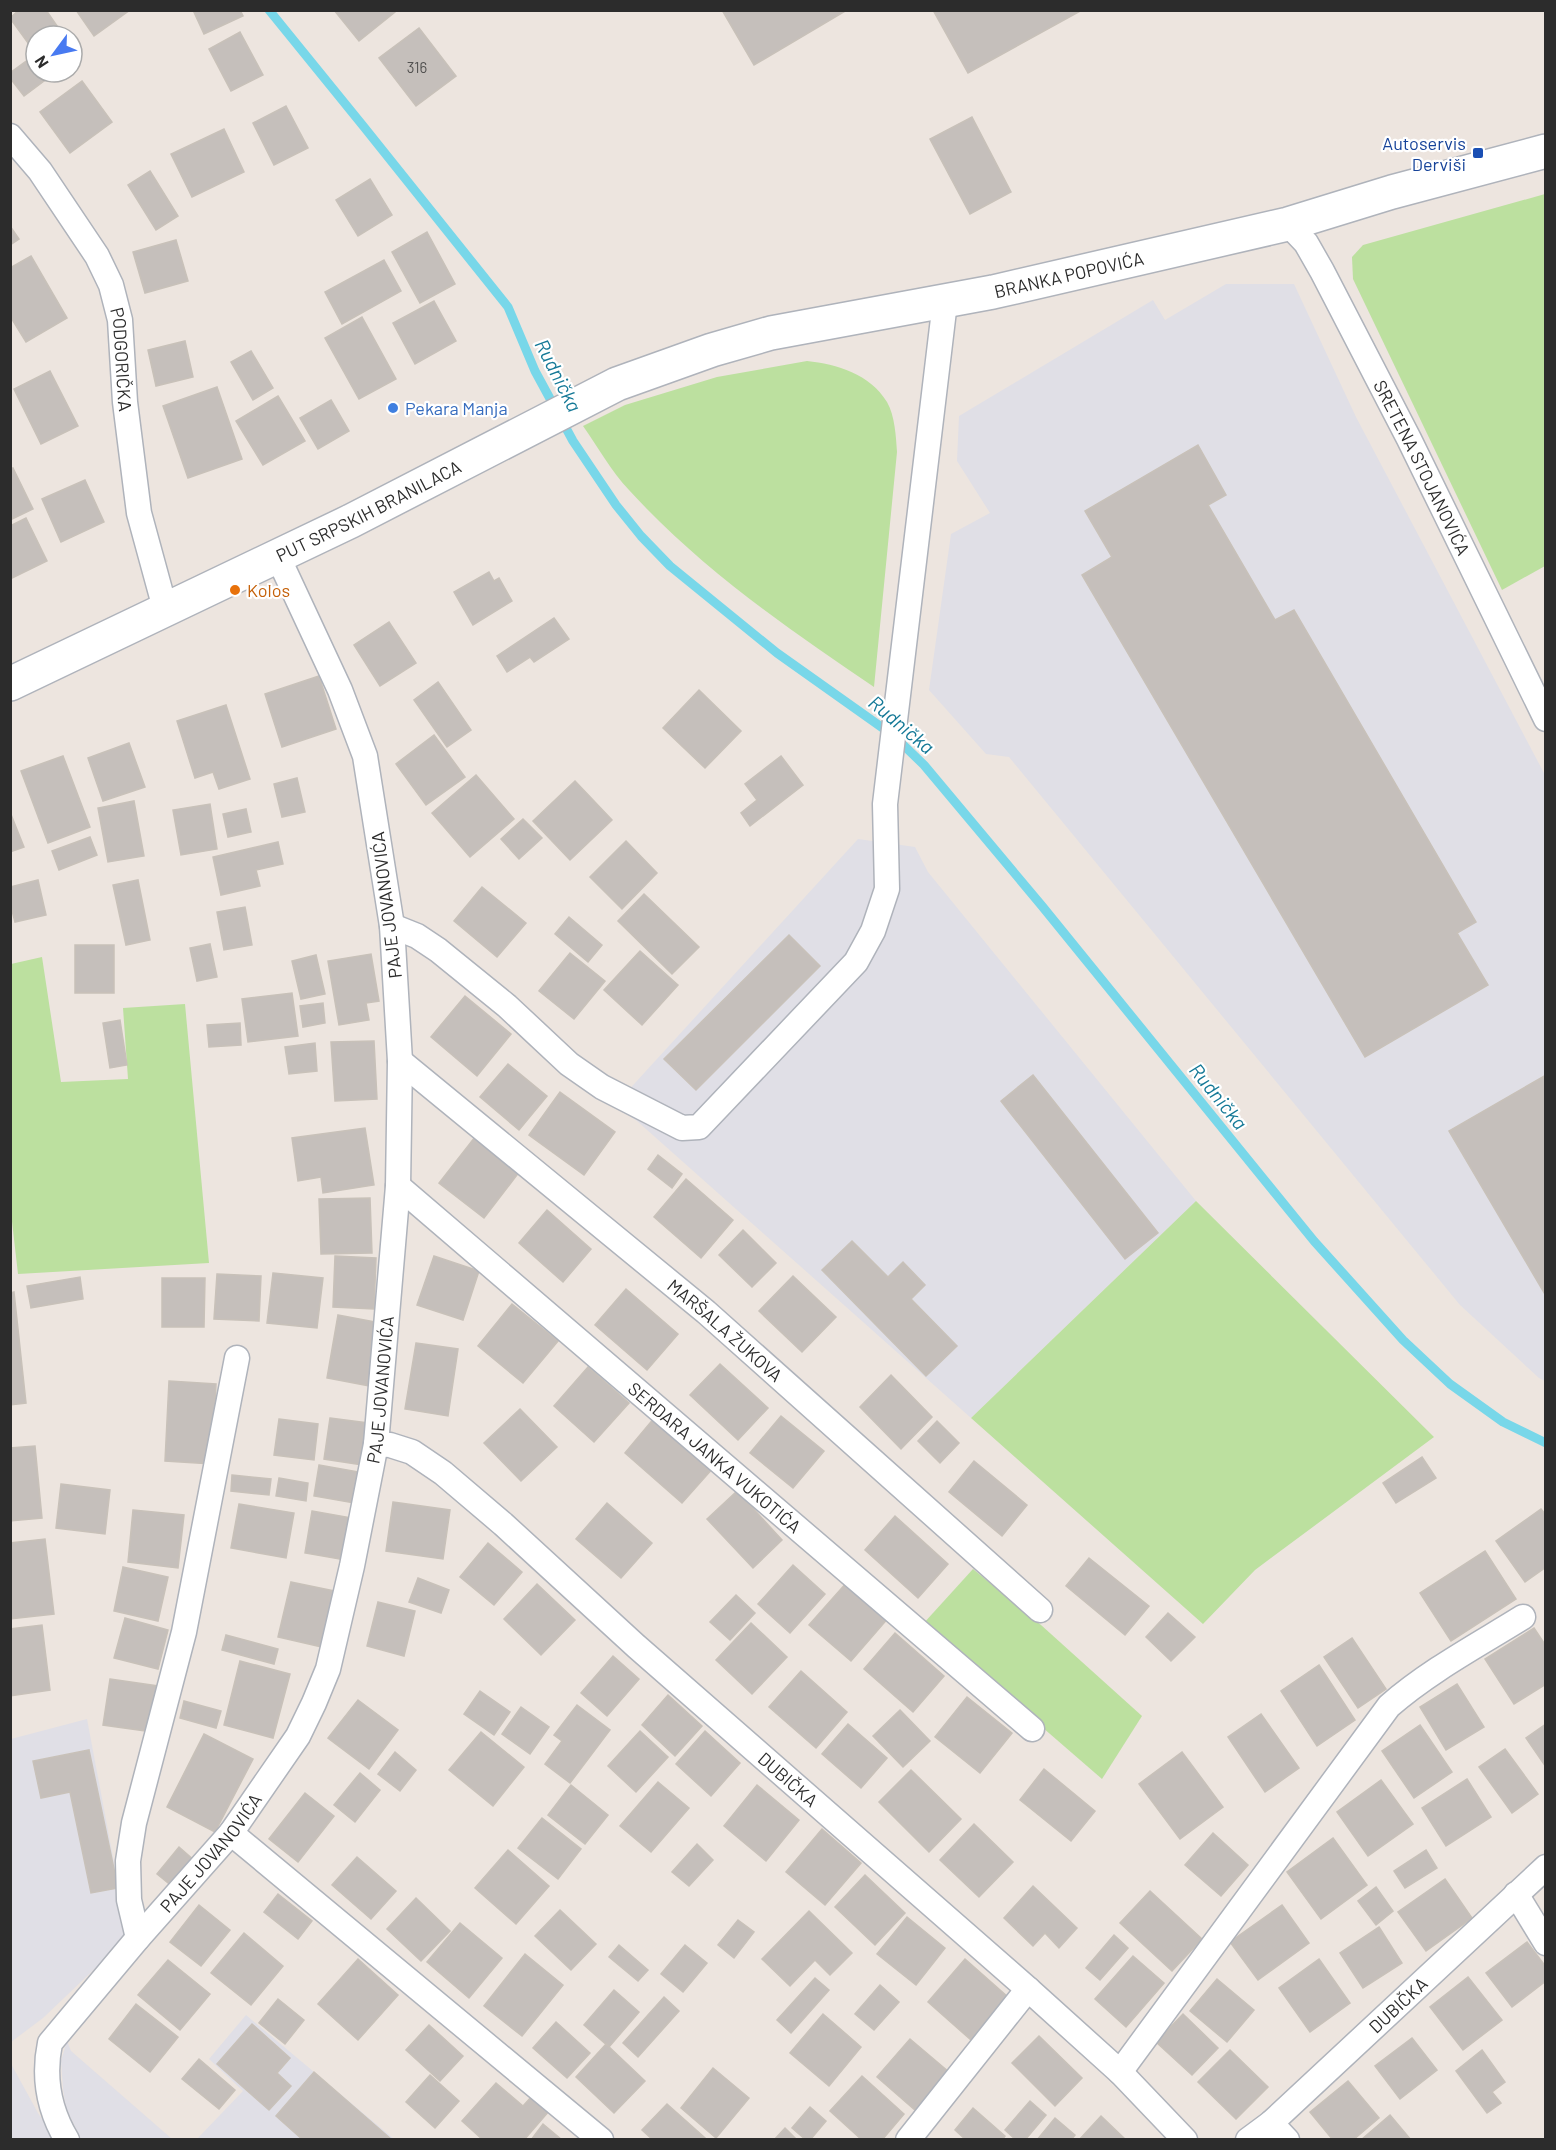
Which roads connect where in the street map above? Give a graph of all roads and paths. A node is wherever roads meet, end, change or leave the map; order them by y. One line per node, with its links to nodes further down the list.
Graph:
1 (10, 136): 7 (street, PODGORIČKA)
2 (1545, 151): 3 (main road, BRANKA POPOVIĆA)
3 (1288, 224): 4 (main road, BRANKA POPOVIĆA); 9 (street, SRETENA STOJANOVIĆA)
4 (945, 302): 5 (main road, BRANKA POPOVIĆA); 10 (street)
5 (594, 397): 6 (main road, PUT SRPSKIH BRANILACA)
6 (278, 557): 7 (main road, PUT SRPSKIH BRANILACA); 10 (street, PAJE JOVANOVIĆA)
7 (166, 612): 8 (main road, PUT SRPSKIH BRANILACA)
8 (10, 684)
9 (1545, 719)
10 (392, 926): 11 (street, PAJE JOVANOVIĆA)
11 (400, 1061): 12 (street, PAJE JOVANOVIĆA); 15 (street, MARŠALA ŽUKOVA)
12 (398, 1186): 14 (street, PAJE JOVANOVIĆA); 17 (street, SERDARA JANKA VUKOTIĆA)
13 (237, 1358): 21 (street)
14 (376, 1444): 18 (street, PAJE JOVANOVIĆA); 23 (street, DUBIČKA)
15 (1040, 1610)
16 (1523, 1617): 24 (street)
17 (1032, 1729)
18 (231, 1833): 21 (street, PAJE JOVANOVIĆA); 27 (street)
19 (1545, 1867): 20 (street, DUBIČKA)
20 (1516, 1894): 22 (street); 25 (street, DUBIČKA)
21 (138, 1938): 26 (street, PAJE JOVANOVIĆA)
22 (1545, 1943)
23 (1028, 1989): 24 (street, DUBIČKA); 28 (street)
24 (1120, 2072): 29 (street, DUBIČKA)
25 (1279, 2131): 30 (street, DUBIČKA)
26 (67, 2139)
27 (601, 2139)
28 (908, 2139)
29 (1184, 2139)
30 (1248, 2139)

